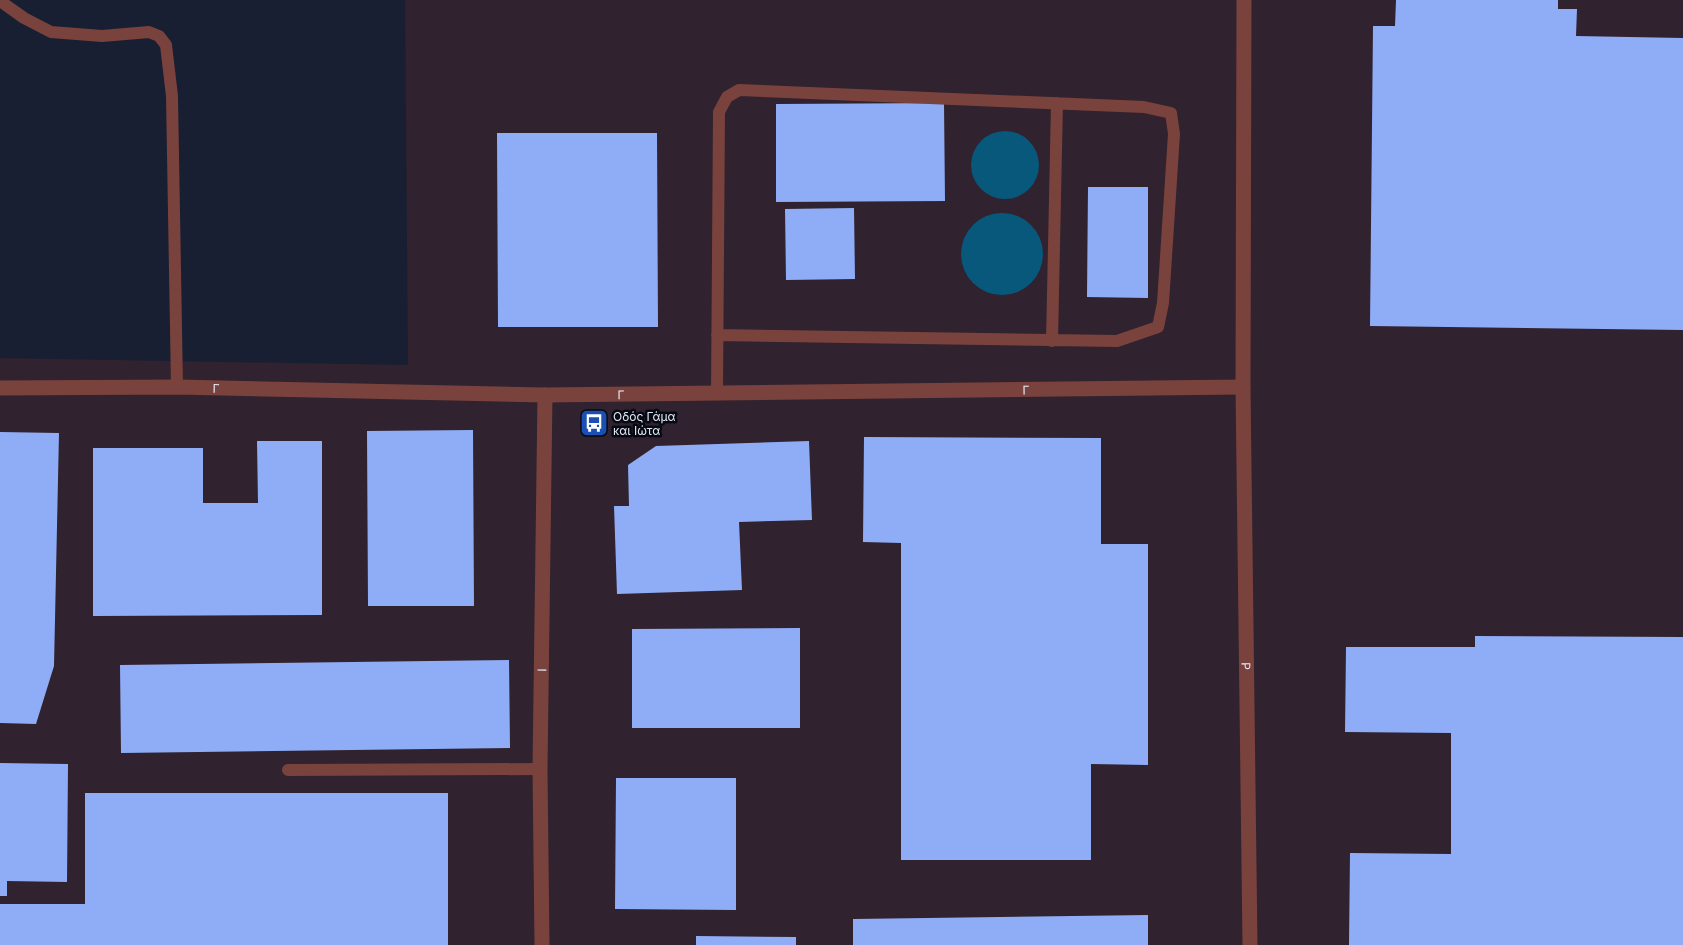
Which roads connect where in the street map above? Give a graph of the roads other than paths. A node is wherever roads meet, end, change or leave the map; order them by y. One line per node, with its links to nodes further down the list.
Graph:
1 (1244, 0): 6 (street, Ρ)
2 (0, 1): 8 (lane)
3 (1057, 103): 4 (lane); 5 (lane); 5 (lane)
4 (717, 336): 5 (lane); 9 (lane)
5 (1052, 341)
6 (1243, 387): 9 (street, Γ); 14 (street, Ρ)
7 (0, 388): 8 (street, Γ)
8 (177, 388): 10 (street, Γ)
9 (717, 393): 10 (street, Γ)
10 (544, 395): 11 (street, Ι)
11 (540, 769): 12 (lane); 13 (street, Ι)
12 (288, 770)
13 (542, 945)
14 (1250, 945)

